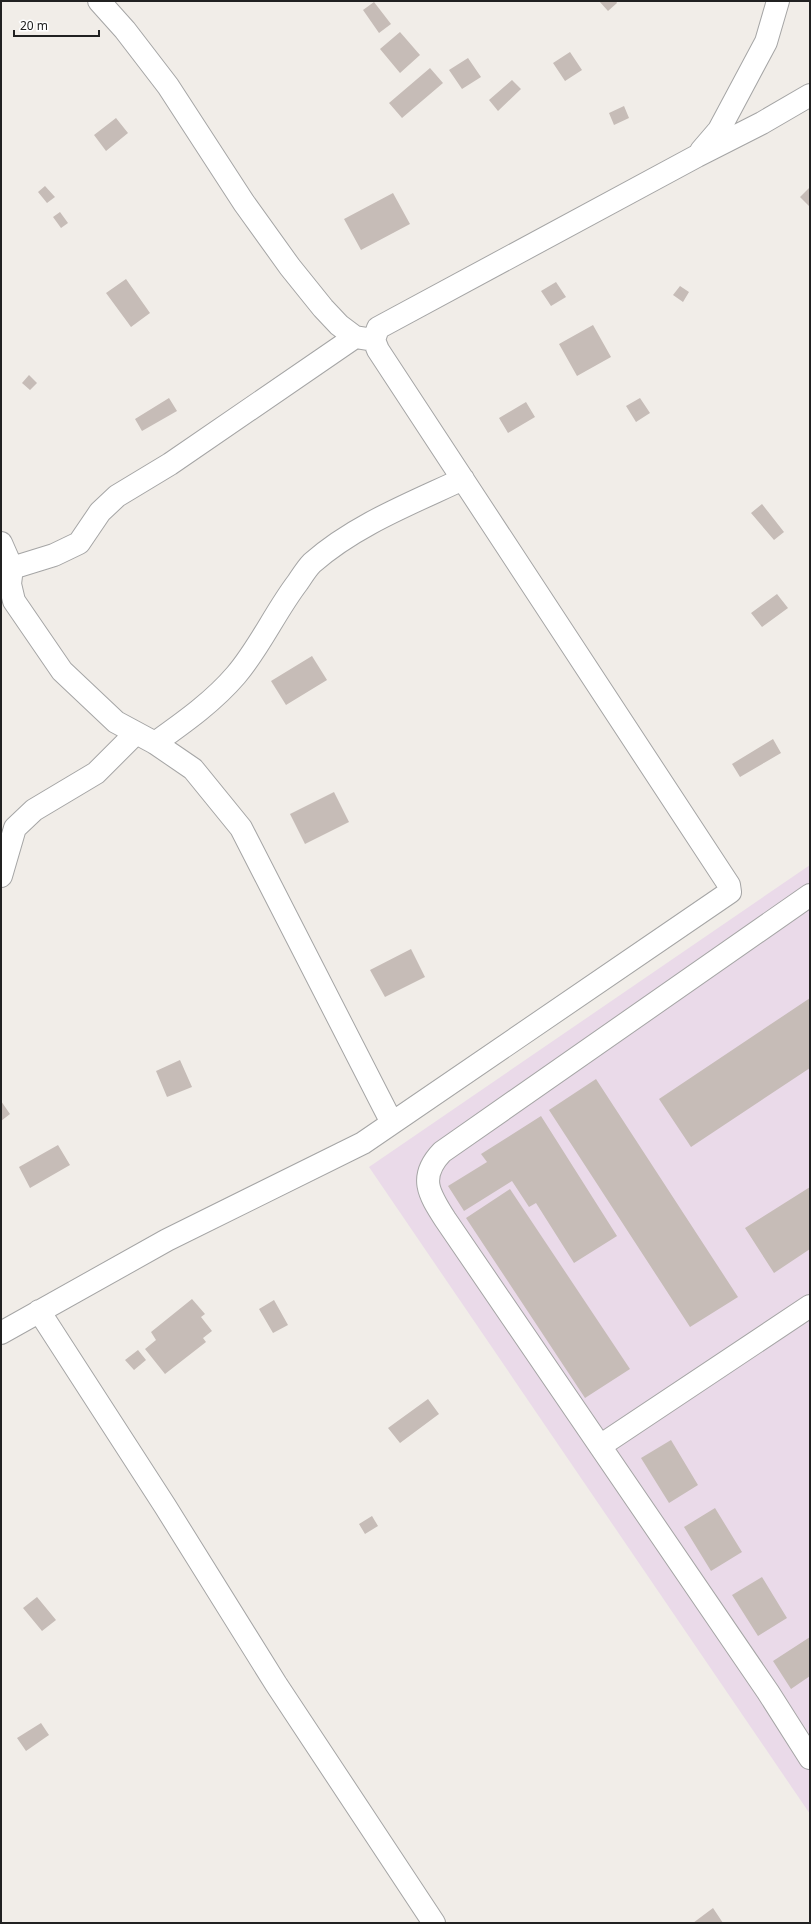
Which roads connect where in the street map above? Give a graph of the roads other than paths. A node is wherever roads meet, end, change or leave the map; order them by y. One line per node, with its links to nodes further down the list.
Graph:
1 (99, 1): 5 (street)
2 (778, 1): 4 (street)
3 (810, 95): 4 (street)
4 (697, 156): 5 (street)
5 (365, 338): 6 (street); 8 (street)
6 (463, 479): 9 (street); 12 (street)
7 (1, 544): 8 (street)
8 (12, 568): 9 (street)
9 (146, 738): 10 (street); 12 (street)
10 (1, 876)
11 (810, 896): 16 (street)
12 (392, 1123): 14 (street)
13 (810, 1306): 16 (street)
14 (39, 1311): 15 (street); 18 (street)
15 (1, 1333)
16 (600, 1446): 17 (street)
17 (810, 1758)
18 (434, 1923)

